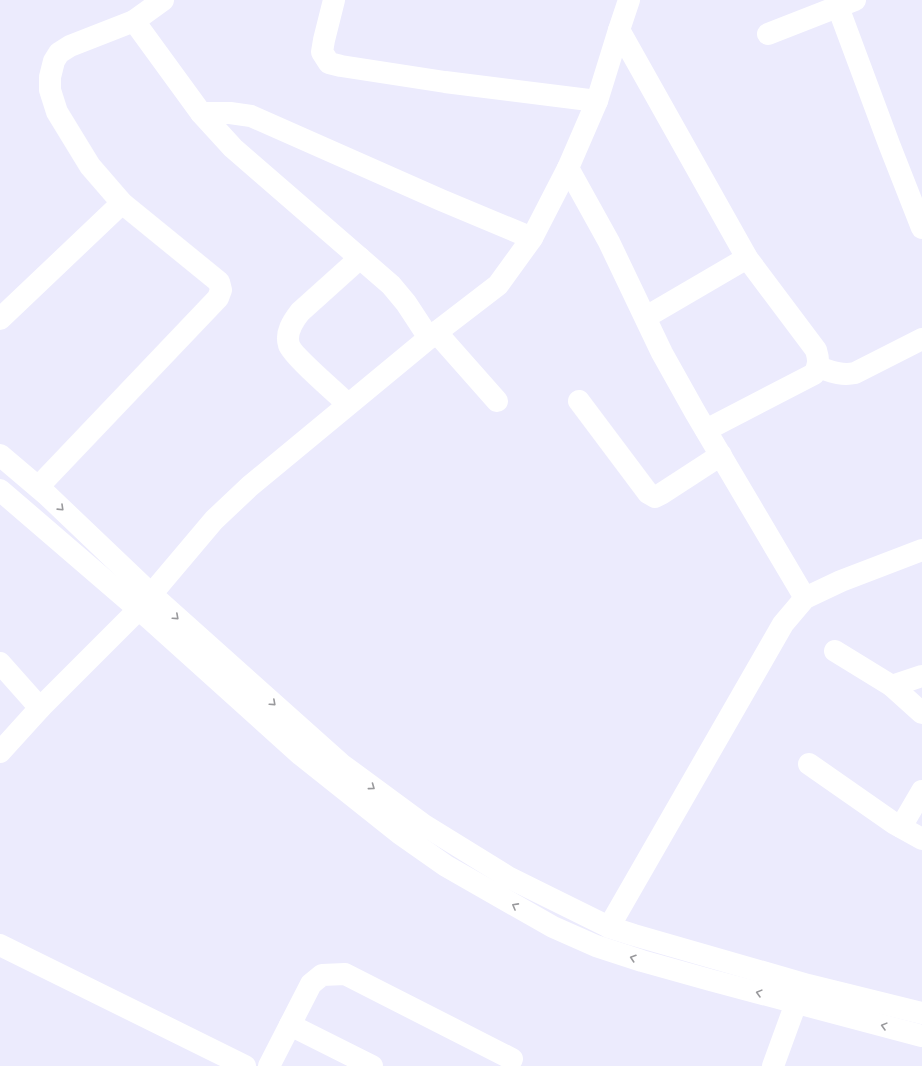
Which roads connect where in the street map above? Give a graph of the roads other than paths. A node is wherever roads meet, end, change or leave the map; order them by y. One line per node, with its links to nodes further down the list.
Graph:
1 (163, 0): 5 (street)
2 (334, 0): 8 (street)
3 (630, 0): 6 (street)
4 (846, 4): 7 (street); 12 (street)
5 (134, 21): 9 (street); 11 (street)
6 (619, 30): 8 (street); 15 (street)
7 (768, 34)
8 (597, 101): 10 (street)
9 (201, 113): 13 (street); 14 (street)
10 (568, 168): 13 (street); 16 (street)
11 (122, 203): 17 (street); 27 (street)
12 (922, 228)
13 (532, 238): 18 (street)
14 (360, 258): 18 (street); 23 (street)
15 (747, 258): 16 (street); 20 (street)
16 (646, 317): 24 (street)
17 (0, 319)
18 (432, 335): 21 (street); 23 (street)
19 (922, 339): 20 (street)
20 (818, 367): 24 (street)
21 (497, 401)
22 (580, 401): 26 (street)
23 (348, 404): 31 (street)
24 (706, 430): 26 (street)
25 (0, 455): 27 (street)
26 (721, 455): 30 (street)
27 (38, 487): 31 (street, one-way to 31)
28 (0, 490): 31 (street)
29 (922, 550): 30 (street)
30 (805, 598): 43 (street)
31 (145, 602): 36 (street); 43 (street, one-way to 43); 45 (street, one-way to 31)
32 (835, 651): 35 (street)
33 (0, 663): 36 (street)
34 (922, 676): 35 (street)
35 (892, 686): 37 (street)
36 (40, 708): 38 (street)
37 (922, 713)
38 (0, 752)
39 (809, 764): 41 (street)
40 (922, 791): 41 (street)
41 (901, 827): 42 (street)
42 (922, 839)
43 (609, 926): 46 (street)
44 (0, 945): 50 (street)
45 (796, 1003): 48 (street, one-way to 45); 53 (street)
46 (922, 1014)
47 (290, 1025): 49 (street); 51 (street); 52 (street)
48 (922, 1036)
49 (512, 1059)
50 (245, 1066)
51 (269, 1066)
52 (372, 1066)
53 (773, 1066)

